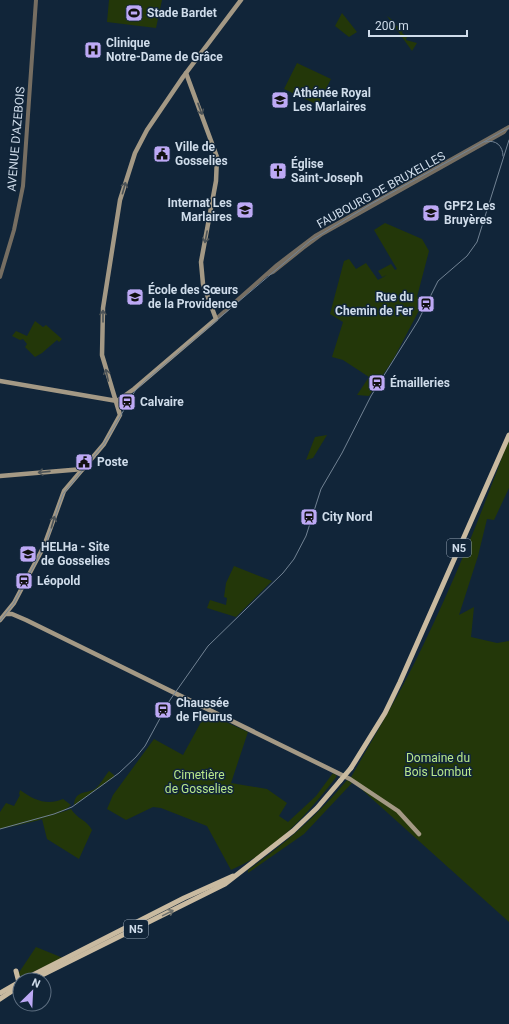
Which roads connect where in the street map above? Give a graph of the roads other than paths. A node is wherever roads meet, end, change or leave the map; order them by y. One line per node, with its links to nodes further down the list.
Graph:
1 (36, 0): 5 (street, AVENUE D'AZEBOIS)
2 (241, 0): 3 (main road)
3 (186, 73): 6 (main road, one-way to 6); 8 (main road, one-way to 3)
4 (507, 128): 6 (street, FAUBOURG DE BRUXELLES)
5 (0, 277)
6 (216, 319): 8 (main road, FAUBOURG DE BRUXELLES)
7 (0, 381): 8 (main road)
8 (117, 401): 10 (main road)
9 (509, 435): 15 (main road, N5, bridge)
10 (83, 469): 11 (main road, one-way to 11); 12 (main road, one-way to 10)
11 (0, 476)
12 (6, 614): 13 (main road); 14 (main road)
13 (0, 620)
14 (419, 834)
15 (237, 874): 16 (main road, N5); 17 (main road, N5, one-way to 15)
16 (39, 972)
17 (48, 972)
18 (12, 987): 20 (main road, N5)
19 (12, 990): 21 (main road, N5)
20 (0, 993)
21 (0, 999)

